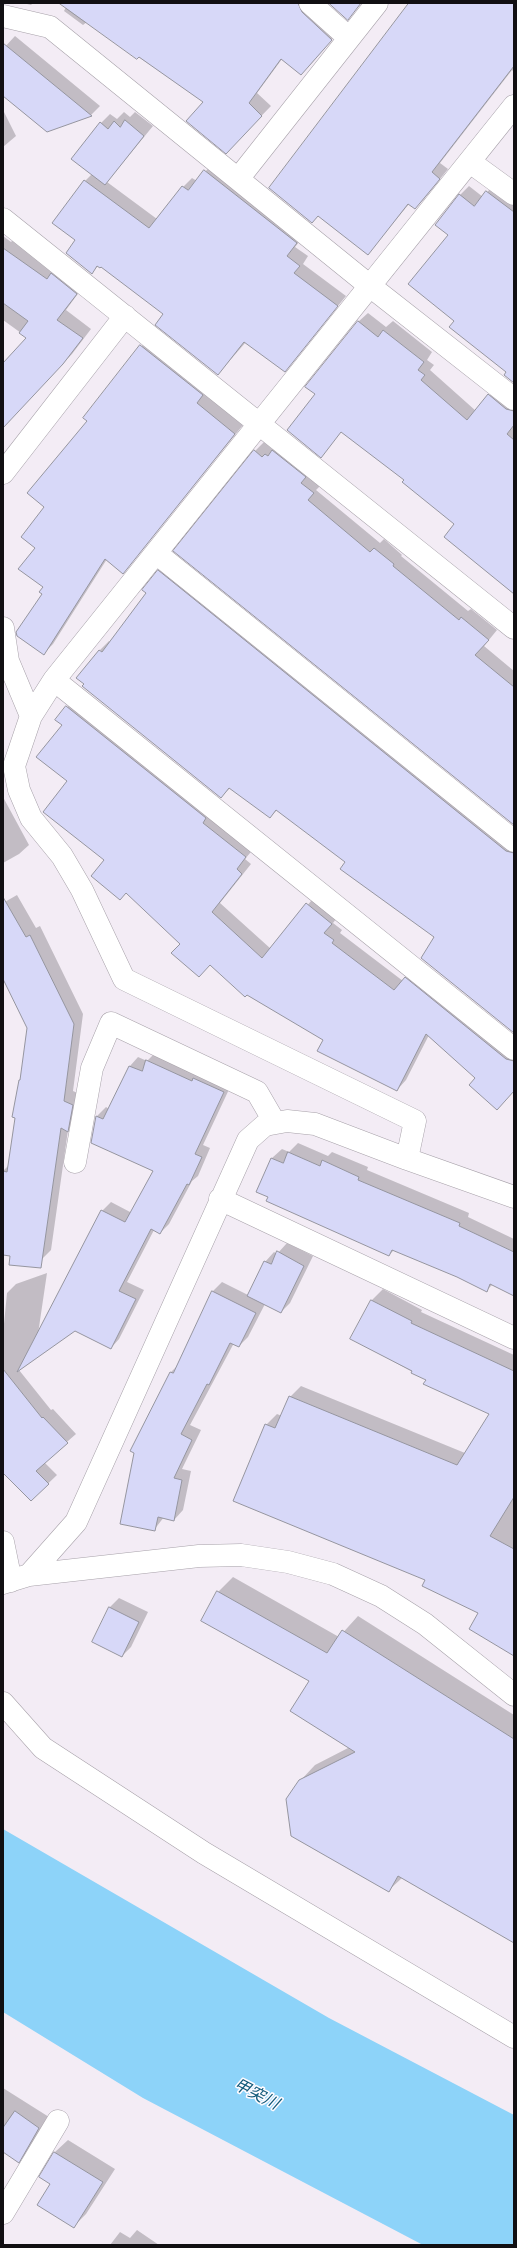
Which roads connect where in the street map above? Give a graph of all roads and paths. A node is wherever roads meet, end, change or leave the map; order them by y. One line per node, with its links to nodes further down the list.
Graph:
1 (310, 3): 4 (street)
2 (377, 3): 4 (street)
3 (3, 16): 7 (street)
4 (348, 38): 7 (street)
5 (514, 106): 6 (street)
6 (470, 162): 8 (street); 10 (street)
7 (238, 179): 10 (street)
8 (514, 194)
9 (3, 219): 11 (street)
10 (370, 286): 12 (street); 13 (street)
11 (125, 316): 13 (street); 14 (street)
12 (514, 399)
13 (259, 424): 15 (street); 17 (street)
14 (3, 473)
15 (156, 553): 18 (street); 20 (street)
16 (3, 628): 19 (street)
17 (514, 628)
18 (54, 680): 19 (street); 21 (street)
19 (31, 716): 23 (street)
20 (514, 841)
21 (514, 1049)
22 (275, 1123): 23 (street); 24 (street); 26 (street)
23 (407, 1159): 25 (street)
24 (75, 1162)
25 (514, 1196)
26 (220, 1199): 27 (street); 29 (street)
27 (514, 1338)
28 (3, 1542): 29 (street)
29 (14, 1580): 30 (street)
30 (514, 1695)
31 (3, 1703): 32 (street)
32 (514, 2037)
33 (58, 2121): 34 (street)
34 (3, 2213)

